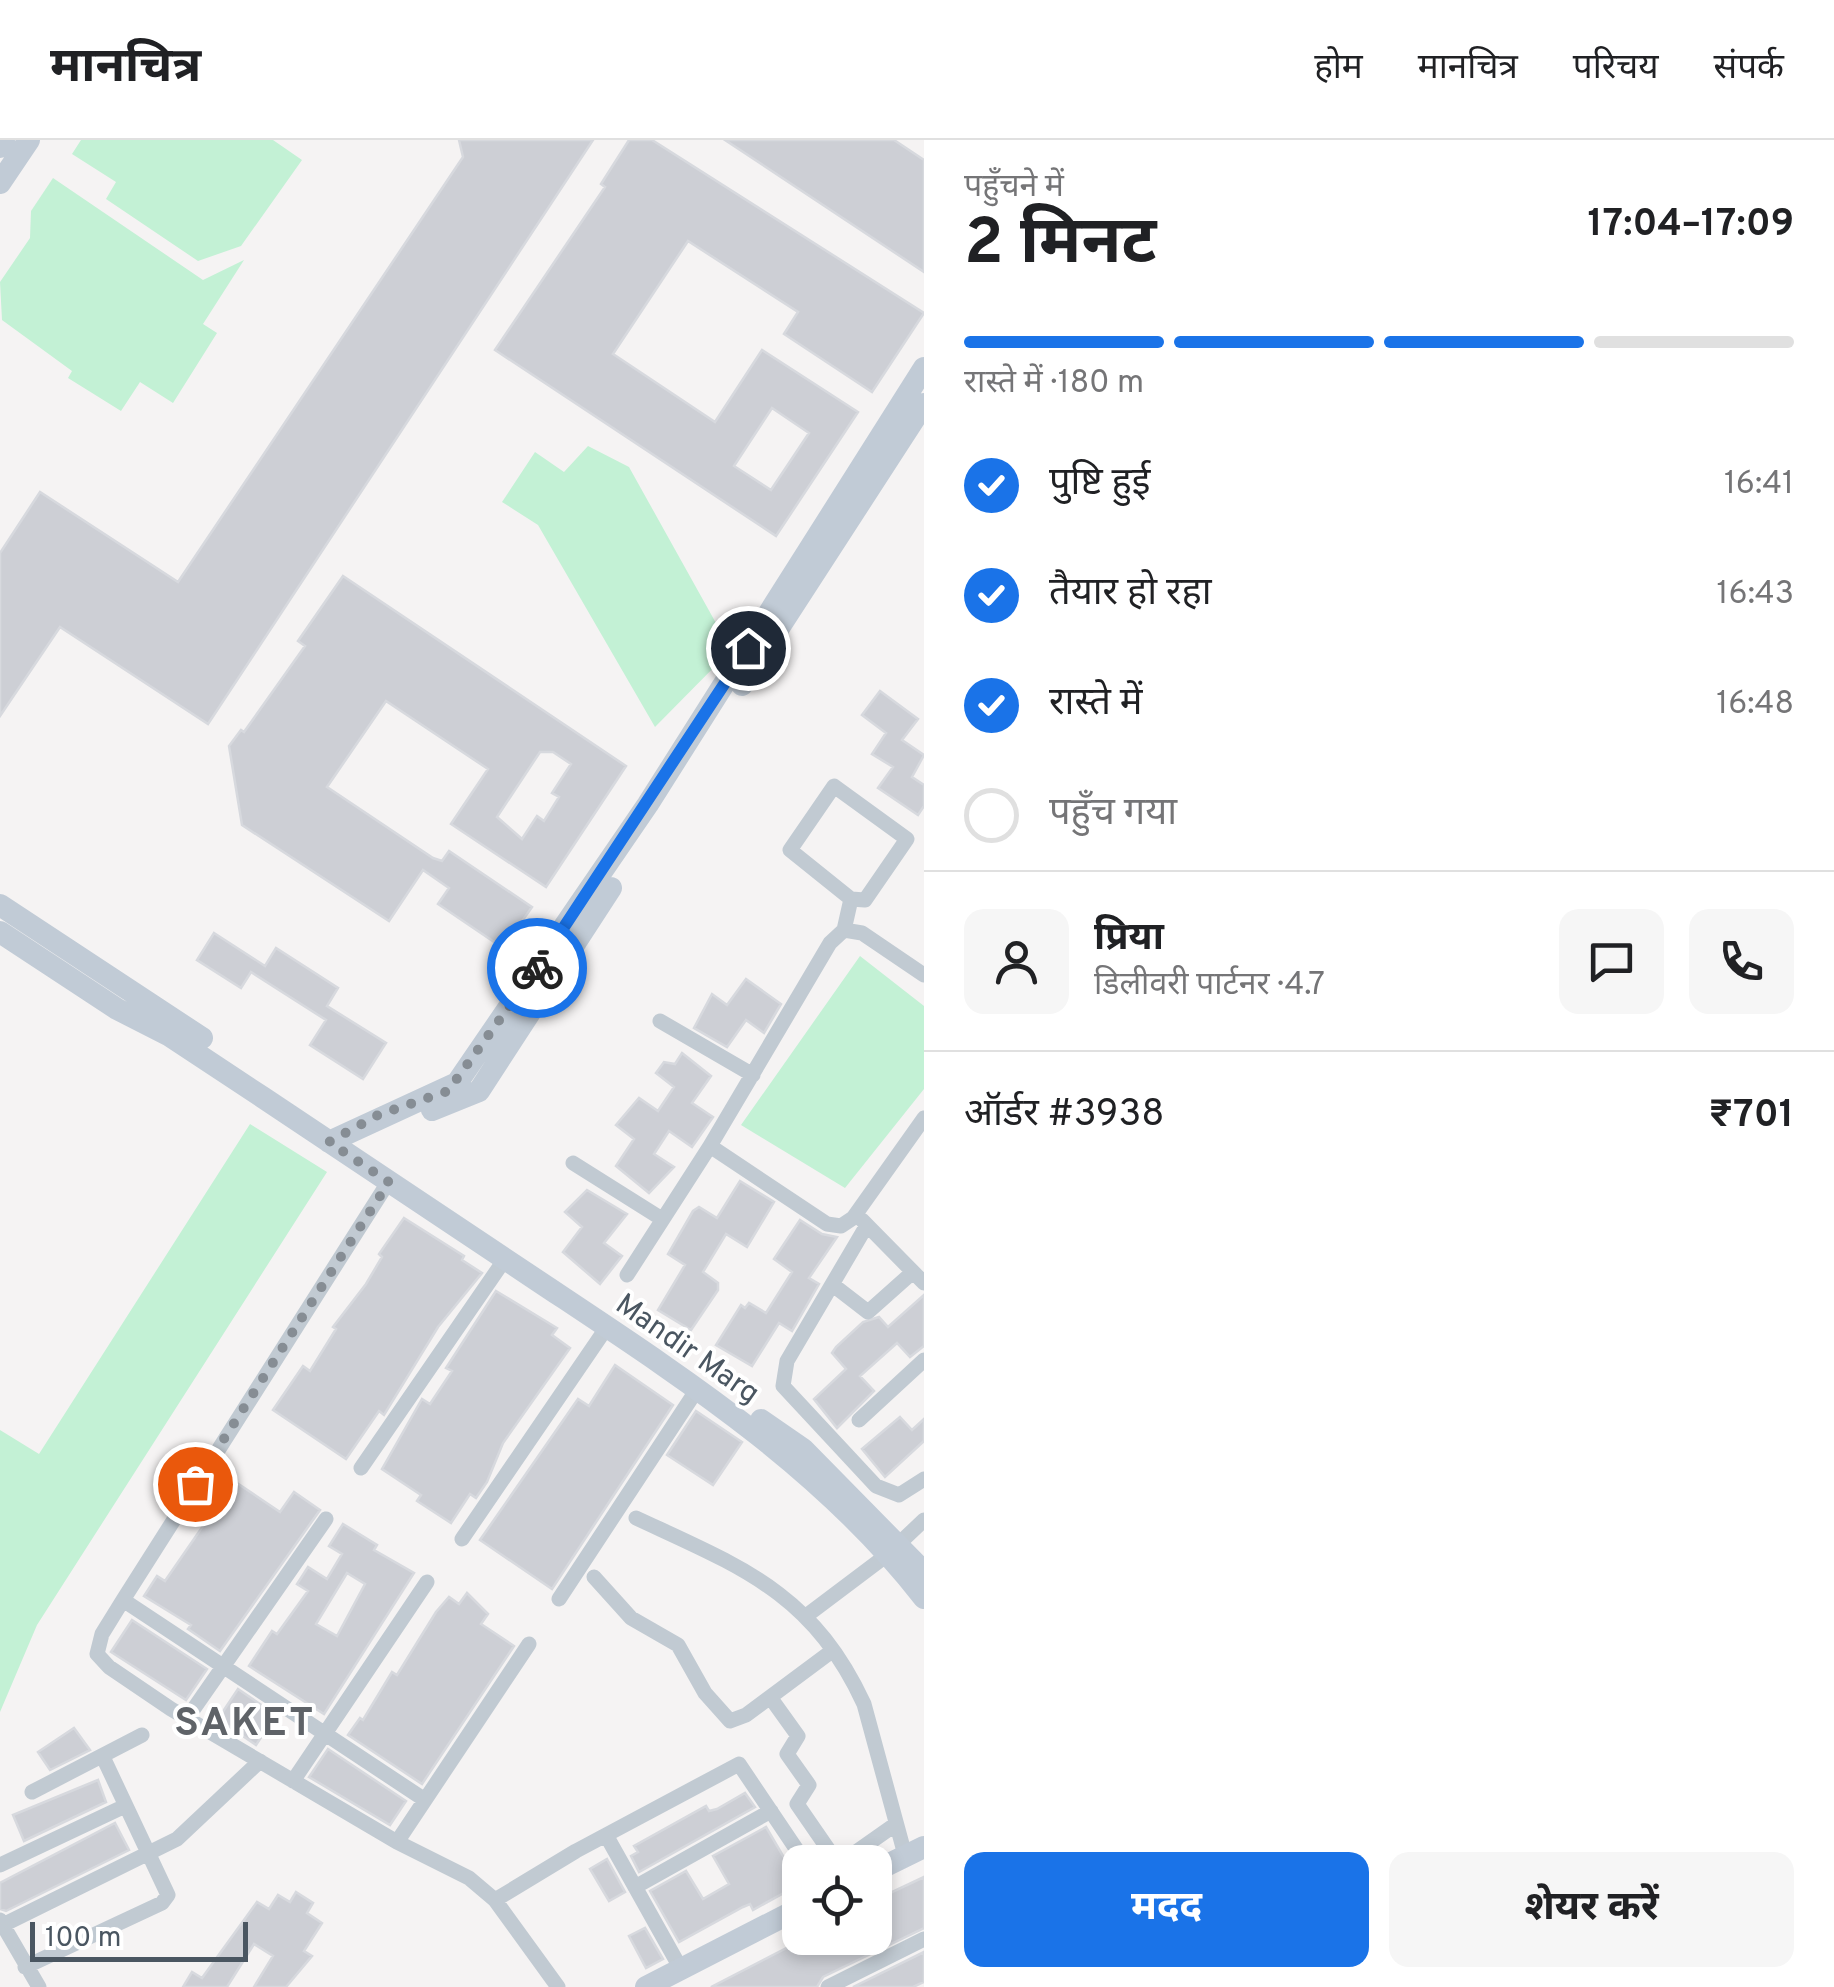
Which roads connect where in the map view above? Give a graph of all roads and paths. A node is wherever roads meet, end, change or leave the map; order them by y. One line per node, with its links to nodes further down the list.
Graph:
1 (4, 140): 3 (main road)
2 (29, 140): 4 (main road)
3 (0, 146)
4 (0, 183)
5 (924, 368): 7 (main road)
6 (924, 404): 7 (main road)
7 (811, 563): 17 (main road)
8 (851, 899): 8 (street); 10 (street)
9 (0, 905): 13 (main road)
10 (844, 930): 12 (street); 15 (street)
11 (0, 932): 13 (main road)
12 (924, 975)
13 (122, 999): 17 (main road)
14 (660, 1020): 15 (street)
15 (753, 1075): 18 (street)
16 (924, 1118): 22 (street)
17 (347, 1133): 20 (main road)
18 (710, 1146): 21 (street); 22 (street)
19 (573, 1163): 21 (street)
20 (393, 1175): 23 (main road, Mandir Marg); 37 (main road, Mandir Marg); 43 (street)
21 (662, 1219): 24 (street)
22 (861, 1219): 25 (street); 26 (street)
23 (505, 1258): 27 (main road, Mandir Marg); 31 (street)
24 (627, 1275)
25 (918, 1278): 26 (street)
26 (833, 1285): 32 (street)
27 (607, 1326): 29 (main road, Mandir Marg); 36 (street)
28 (924, 1360): 30 (street)
29 (698, 1388): 37 (main road, Mandir Marg); 42 (street)
30 (859, 1420)
31 (361, 1468)
32 (924, 1479)
33 (636, 1518): 44 (street)
34 (326, 1519): 47 (street)
35 (924, 1520): 37 (street)
36 (462, 1538)
37 (893, 1550): 38 (main road, Mandir Marg); 41 (main road, Mandir Marg); 44 (street)
38 (924, 1572)
39 (594, 1577): 48 (street)
40 (427, 1582): 51 (street)
41 (924, 1598)
42 (559, 1599)
43 (123, 1600): 47 (street); 49 (street)
44 (806, 1616): 46 (street)
45 (529, 1644): 56 (street)
46 (832, 1651): 48 (street); 59 (street)
47 (223, 1667): 49 (street); 51 (street)
48 (770, 1697): 63 (street)
49 (188, 1717): 53 (street)
50 (142, 1735): 52 (street)
51 (326, 1736): 54 (street); 56 (street)
52 (103, 1757): 55 (street); 57 (street)
53 (260, 1761): 54 (street); 65 (street)
54 (293, 1781): 61 (street)
55 (32, 1792)
56 (424, 1800): 61 (street)
57 (125, 1806): 65 (street); 68 (street)
58 (771, 1812): 60 (street); 62 (street); 69 (street)
59 (896, 1824): 64 (street); 66 (street)
60 (606, 1835): 69 (street); 70 (street)
61 (397, 1842): 70 (street)
62 (793, 1845)
63 (828, 1845)
64 (866, 1845)
65 (146, 1851): 72 (street); 74 (street)
66 (915, 1851): 67 (main road)
67 (892, 1862)
68 (0, 1865)
69 (635, 1887): 75 (street)
70 (495, 1900): 77 (street)
71 (782, 1918): 75 (main road)
72 (1, 1923): 74 (street)
73 (924, 1939): 78 (street)
74 (25, 1967): 76 (street)
75 (664, 1980)
76 (38, 1987)
77 (558, 1987)
78 (828, 1987)

